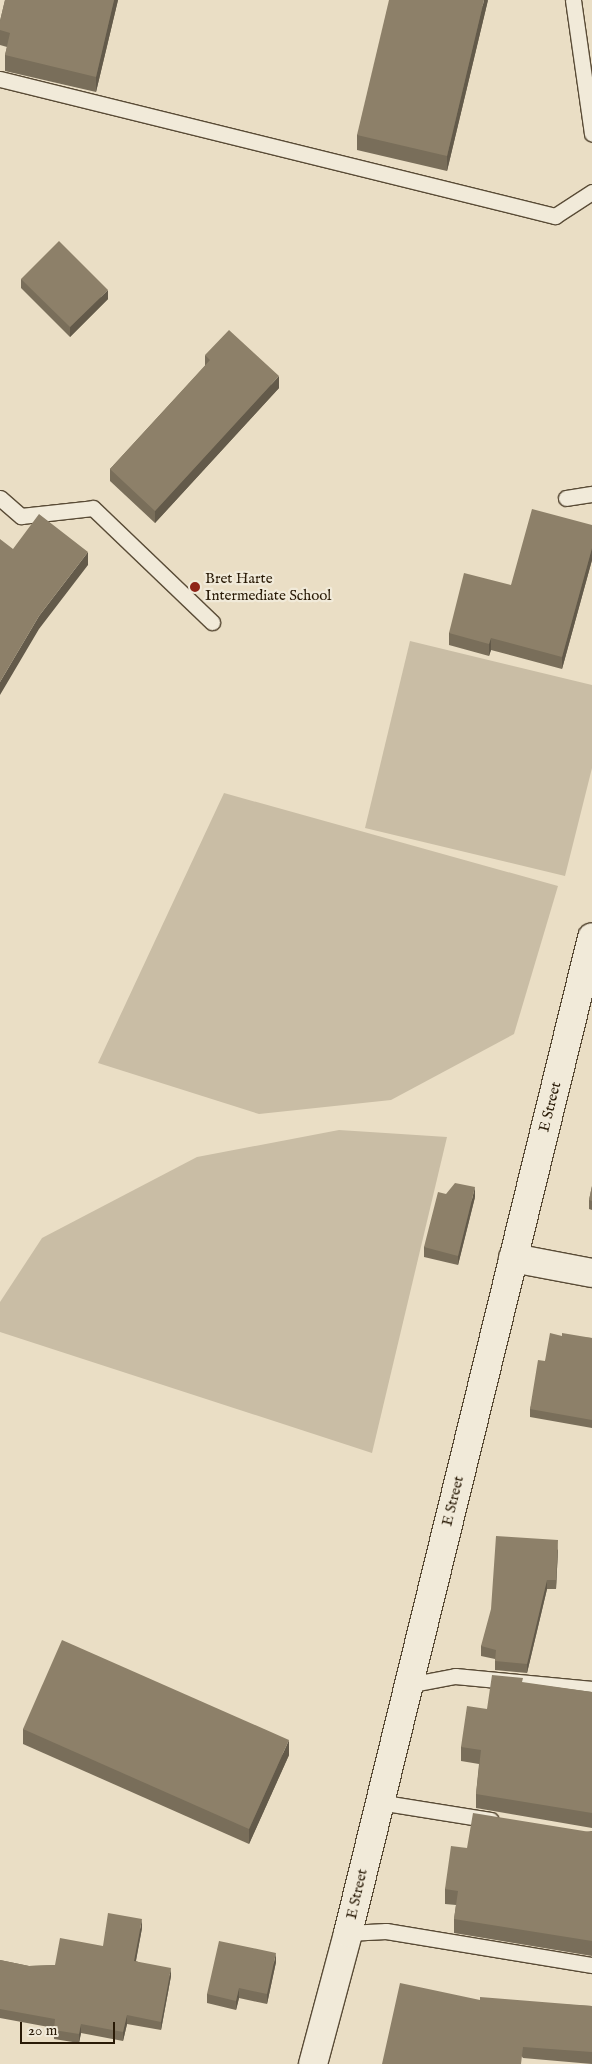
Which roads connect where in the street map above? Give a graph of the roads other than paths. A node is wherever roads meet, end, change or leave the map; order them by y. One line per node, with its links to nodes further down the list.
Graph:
1 (573, 0): 3 (lane)
2 (0, 78): 4 (lane)
3 (592, 134)
4 (592, 192)
5 (592, 494): 7 (lane)
6 (0, 498): 8 (lane)
7 (566, 498)
8 (212, 622)
9 (592, 937): 10 (street, E Street)
10 (513, 1258): 11 (street); 12 (street, E Street)
11 (592, 1273)
12 (408, 1686): 13 (lane); 14 (street, E Street)
13 (592, 1689)
14 (379, 1802): 15 (lane); 16 (street, E Street)
15 (505, 1822)
16 (348, 1933): 17 (lane); 18 (street, E Street)
17 (592, 1965)
18 (313, 2064)

